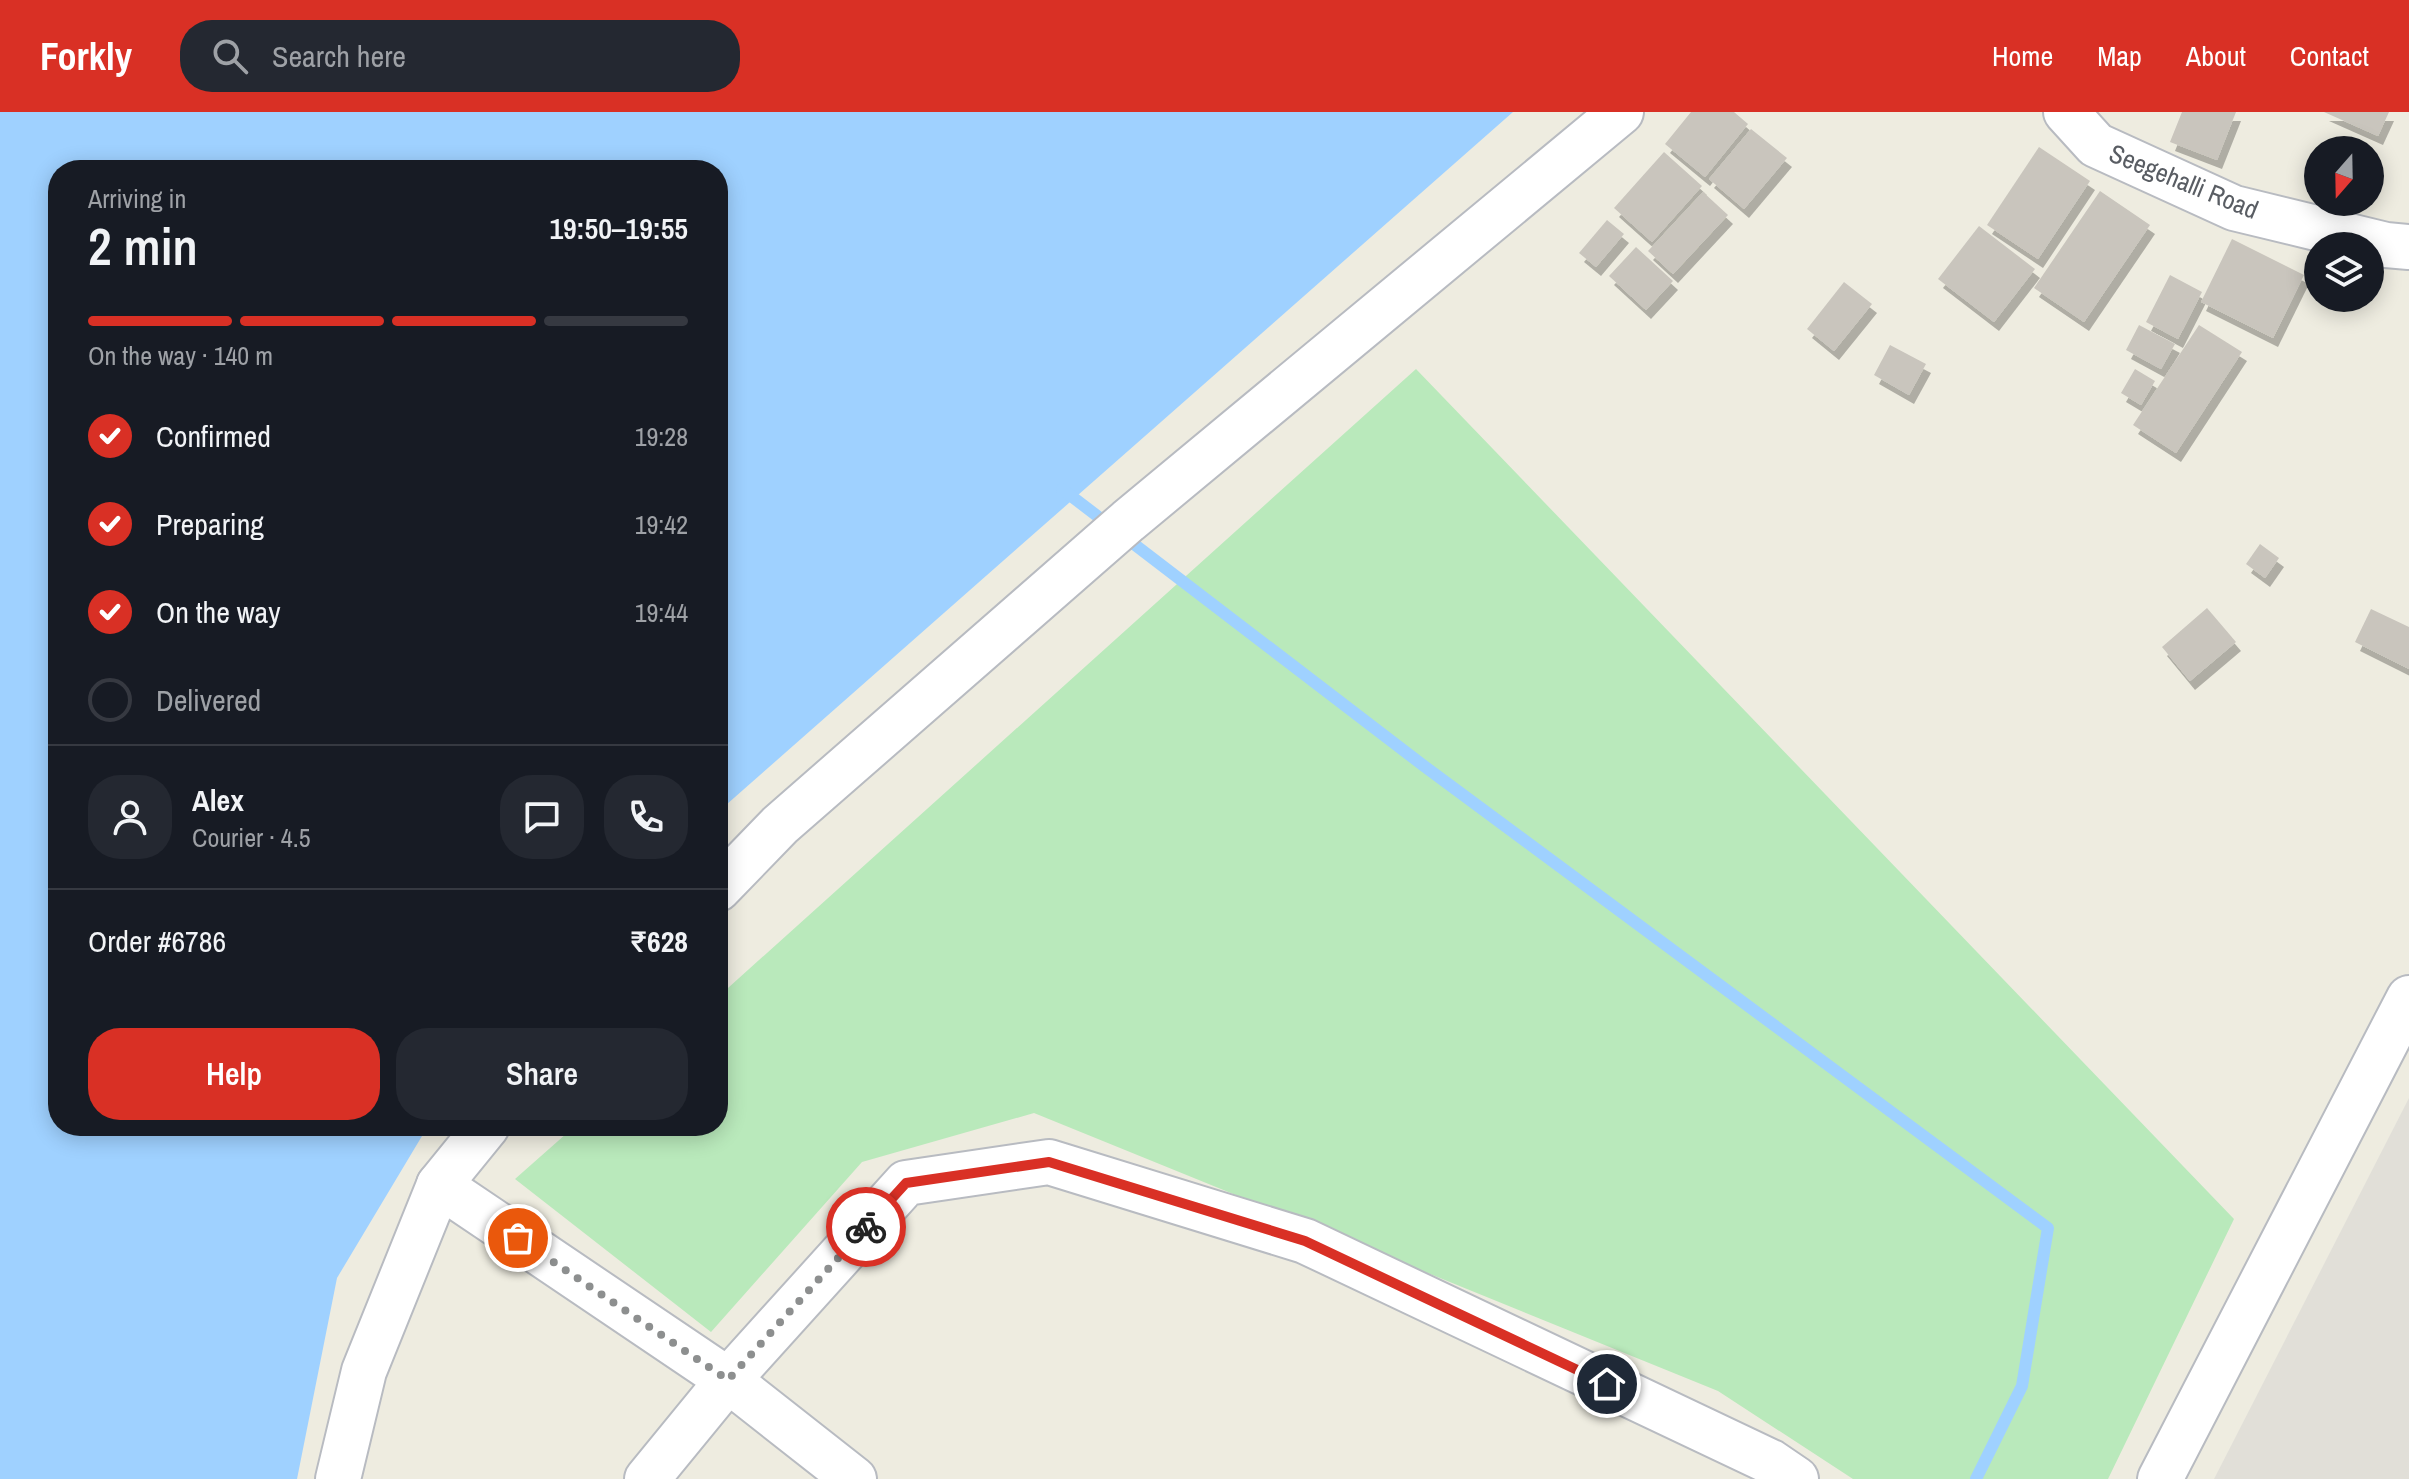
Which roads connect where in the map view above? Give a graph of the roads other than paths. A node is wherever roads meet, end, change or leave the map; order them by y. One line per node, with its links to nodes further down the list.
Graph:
1 (1621, 112): 4 (street)
2 (2066, 112): 3 (street, Seegehalli Road)
3 (2409, 247)
4 (728, 879)
5 (2409, 998): 13 (street)
6 (479, 1136): 7 (street)
7 (439, 1185): 8 (street); 10 (street)
8 (728, 1380): 9 (street); 11 (street); 12 (street)
9 (1777, 1473)
10 (338, 1479)
11 (647, 1479)
12 (854, 1479)
13 (2160, 1479)

